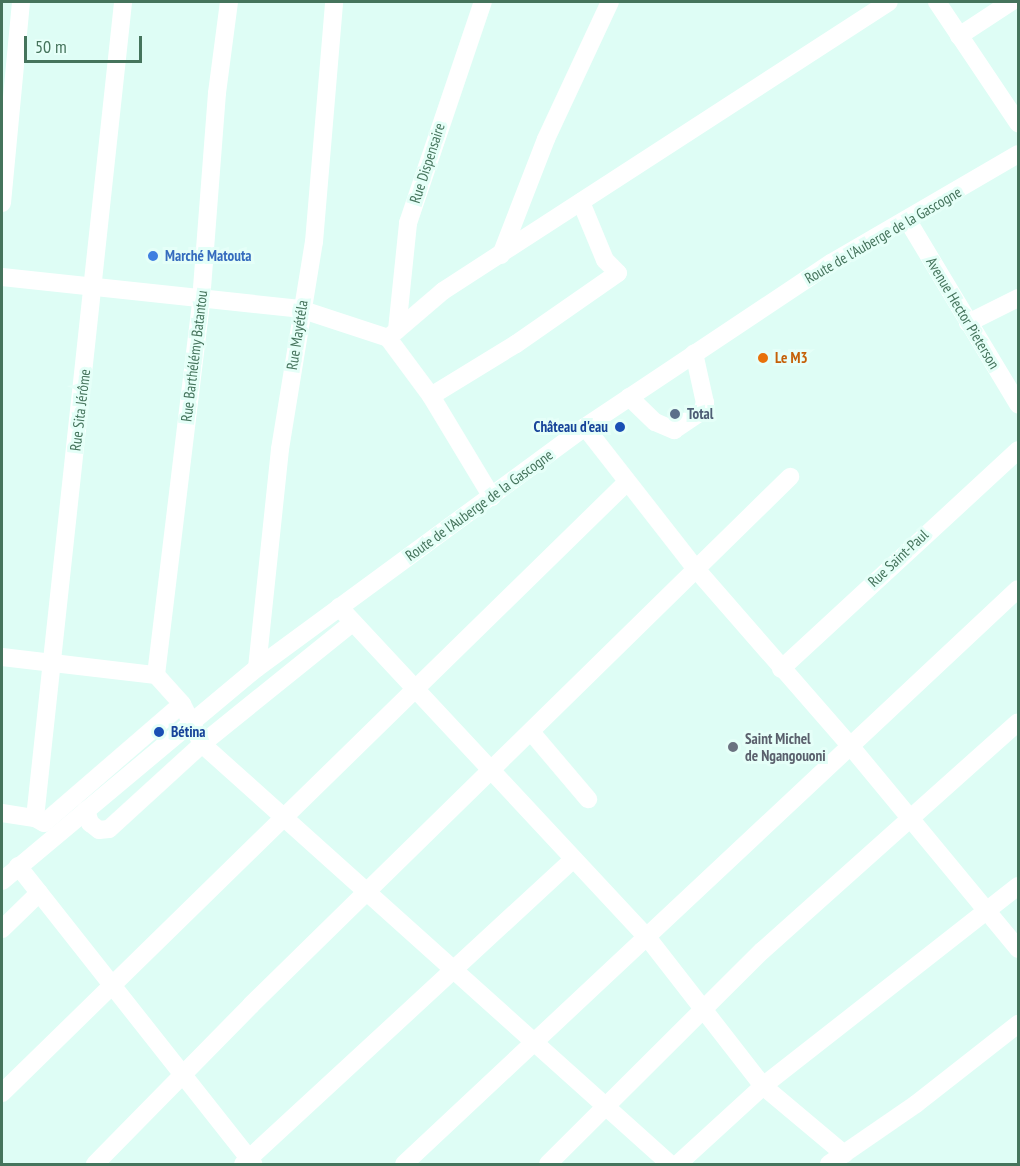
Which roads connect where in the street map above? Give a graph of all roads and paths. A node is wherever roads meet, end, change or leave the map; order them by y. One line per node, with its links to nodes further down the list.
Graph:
1 (21, 2): 14 (street)
2 (123, 2): 18 (street, Rue Sita Jérôme)
3 (229, 2): 20 (street, Rue Barthélémy Batantou)
4 (334, 2): 21 (street, Rue Mayétéla)
5 (483, 2): 23 (street, Rue Dispensaire)
6 (610, 2): 16 (street)
7 (889, 2): 13 (street)
8 (937, 2): 10 (street)
9 (1011, 2): 10 (street)
10 (959, 36): 11 (street)
11 (1018, 123)
12 (1018, 154): 15 (street, Route de l'Auberge de la Gascogne)
13 (581, 202): 16 (street); 25 (street)
14 (2, 203)
15 (908, 220): 22 (street, Avenue Hector Pieterson); 24 (street, Route de l'Auberge de la Gascogne)
16 (501, 255): 23 (street)
17 (2, 278): 18 (street)
18 (94, 288): 20 (street); 38 (street, Rue Sita Jérôme)
19 (1018, 298): 22 (street)
20 (201, 301): 21 (street); 41 (street, Rue Barthélémy Batantou)
21 (300, 309): 23 (street); 39 (street, Rue Mayétéla)
22 (968, 323): 27 (street, Avenue Hector Pieterson)
23 (392, 334): 25 (street)
24 (694, 353): 26 (street, Route de l'Auberge de la Gascogne); 26 (street)
25 (431, 396): 32 (street)
26 (629, 396): 28 (street, Route de l'Auberge de la Gascogne)
27 (1018, 404)
28 (585, 427): 31 (street); 32 (street, Route de l'Auberge de la Gascogne)
29 (1018, 450): 40 (street, Rue Saint-Paul)
30 (790, 477): 33 (street)
31 (626, 483): 33 (street); 42 (street)
32 (492, 497): 35 (street, Route de l'Auberge de la Gascogne)
33 (696, 568): 40 (street); 46 (street)
34 (1018, 589): 48 (street)
35 (339, 607): 36 (street); 39 (street, Route de l'Auberge de la Gascogne)
36 (353, 622): 42 (street); 47 (street)
37 (2, 657): 38 (street)
38 (54, 663): 41 (street); 58 (street, Rue Sita Jérôme)
39 (258, 668): 44 (street, Route de l'Auberge de la Gascogne)
40 (781, 669): 48 (street)
41 (156, 675): 43 (street)
42 (415, 691): 50 (street); 57 (street)
43 (182, 704): 44 (street); 49 (street)
44 (189, 721): 47 (street); 51 (street, Route de l'Auberge de la Gascogne)
45 (1018, 722): 59 (street)
46 (532, 734): 50 (street); 53 (street)
47 (202, 744): 56 (street); 57 (street)
48 (852, 748): 59 (street); 69 (street)
49 (111, 764): 51 (street); 58 (street)
50 (493, 772): 61 (street); 65 (street)
51 (125, 777): 52 (street, Route de l'Auberge de la Gascogne)
52 (103, 795): 54 (street, Route de l'Auberge de la Gascogne); 56 (street)
53 (588, 799)
54 (86, 810): 56 (street); 60 (street, Route de l'Auberge de la Gascogne)
55 (2, 813): 58 (street)
56 (123, 816)
57 (281, 817): 65 (street); 72 (street)
58 (39, 820): 60 (street)
59 (909, 820): 67 (street); 73 (street)
60 (63, 830): 62 (street, Route de l'Auberge de la Gascogne)
61 (573, 860): 69 (street); 71 (street)
62 (18, 866): 63 (street, Route de l'Auberge de la Gascogne); 66 (street)
63 (2, 881)
64 (1018, 886): 67 (street)
65 (368, 890): 71 (street); 76 (street)
66 (39, 892): 68 (street); 72 (street)
67 (989, 913): 70 (street); 77 (street)
68 (2, 929)
69 (647, 937): 73 (street); 75 (street)
70 (1018, 949)
71 (452, 971): 75 (street); 81 (street)
72 (112, 988): 76 (street); 78 (street)
73 (703, 1006): 77 (street); 79 (street)
74 (1018, 1024): 80 (street)
75 (538, 1043): 79 (street); 83 (street)
76 (184, 1077): 81 (street); 82 (street)
77 (763, 1086): 80 (street); 86 (street)
78 (2, 1093)
79 (607, 1109): 84 (street); 85 (street)
80 (836, 1159)
81 (248, 1163)
82 (95, 1164)
83 (404, 1164)
84 (548, 1164)
85 (670, 1164)
86 (678, 1164)

